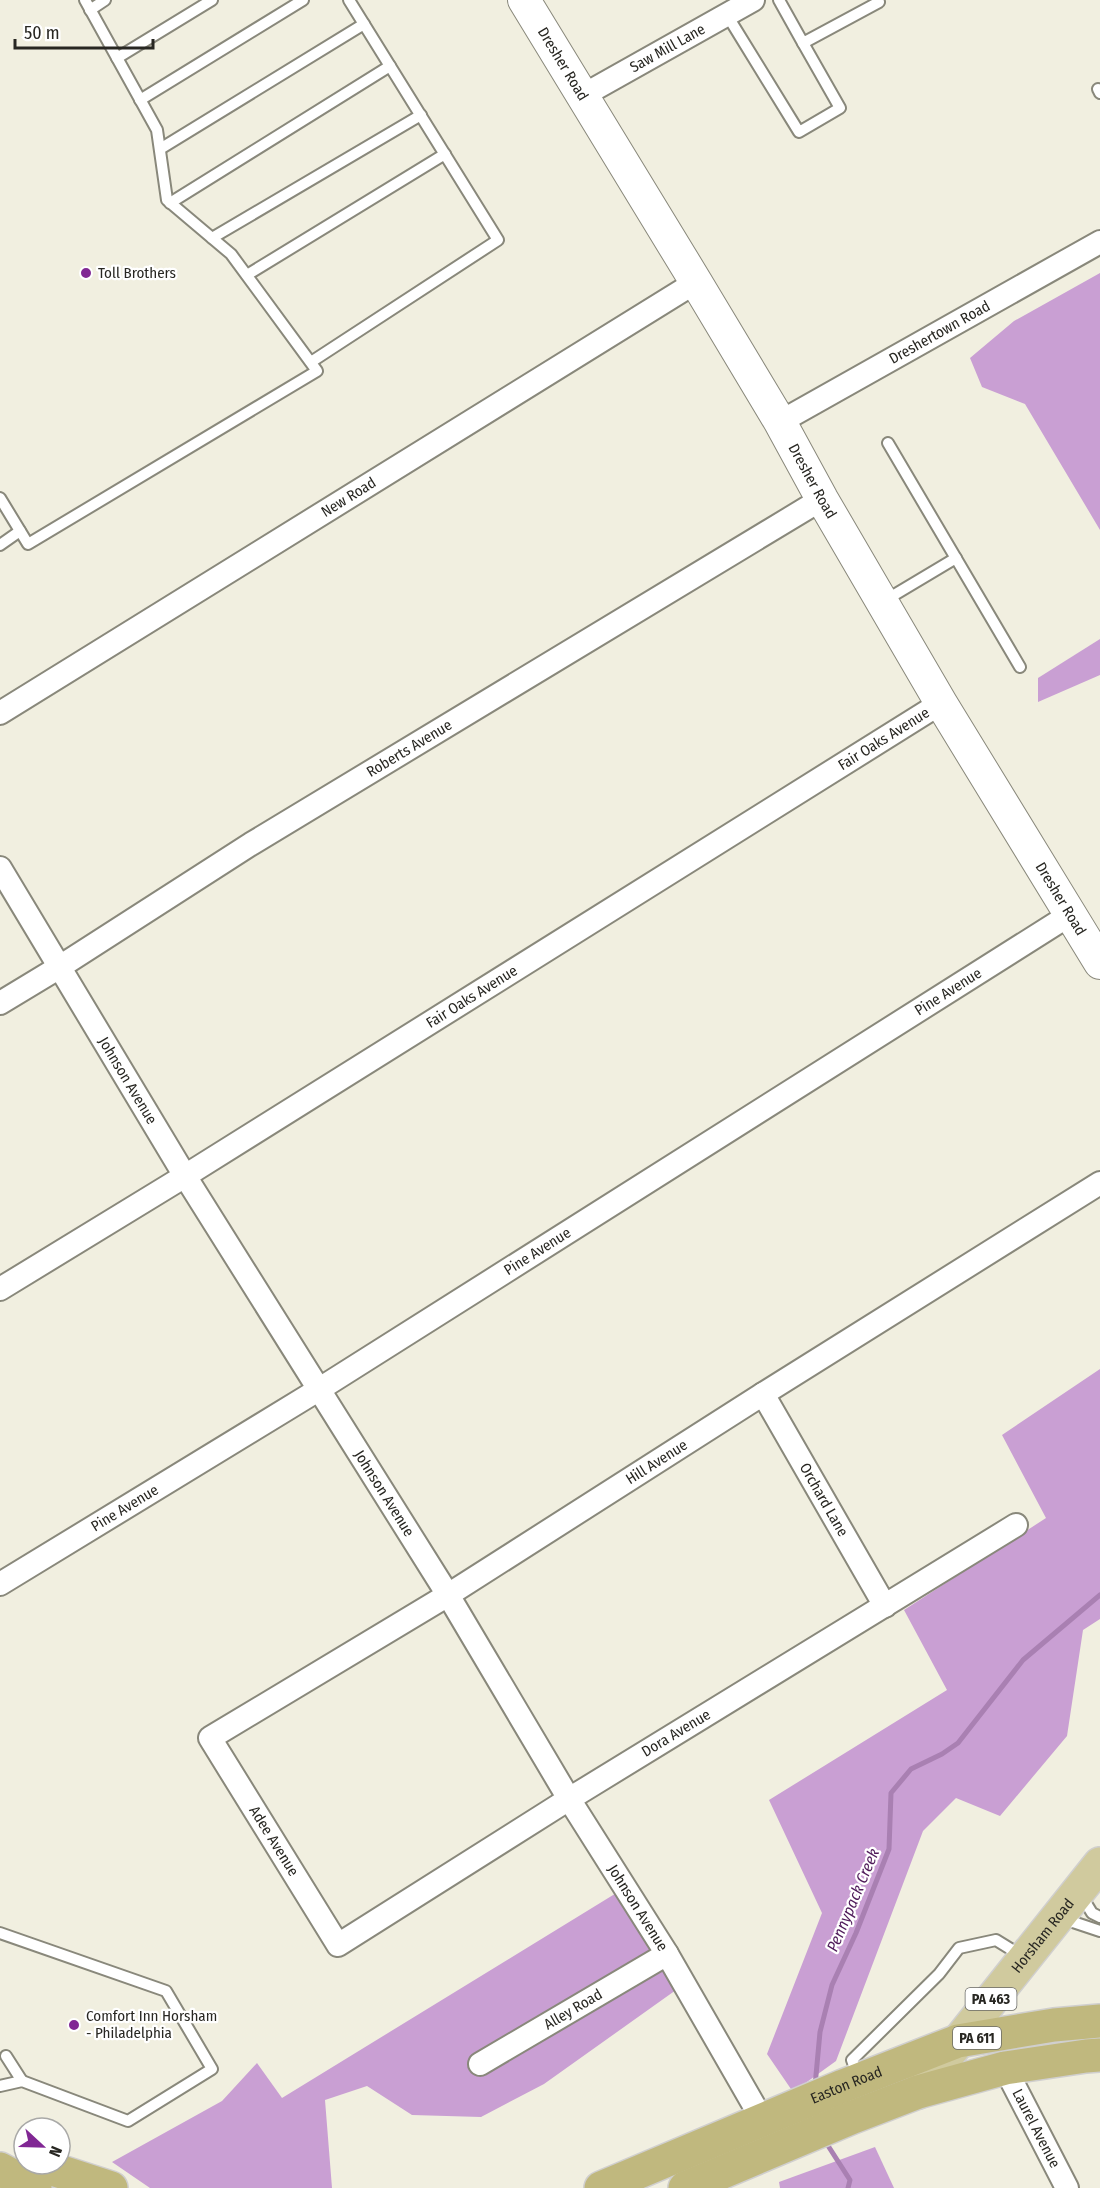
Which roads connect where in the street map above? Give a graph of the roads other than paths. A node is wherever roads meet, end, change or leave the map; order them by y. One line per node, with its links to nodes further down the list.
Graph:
1 (105, 0): 9 (lane)
2 (212, 0): 13 (lane)
3 (303, 0): 16 (lane)
4 (349, 0): 11 (lane)
5 (524, 0): 15 (main road, Dresher Road)
6 (753, 0): 10 (street, Saw Mill Lane)
7 (779, 0): 12 (lane)
8 (879, 2): 12 (lane)
9 (88, 5): 13 (lane)
10 (727, 15): 12 (lane); 15 (street, Saw Mill Lane)
11 (364, 24): 14 (lane); 18 (lane)
12 (803, 43)
13 (117, 58): 16 (lane)
14 (390, 66): 17 (lane); 20 (lane)
15 (582, 96): 24 (main road, Dresher Road)
16 (140, 100): 18 (lane)
17 (421, 114): 19 (lane); 21 (lane)
18 (160, 149): 20 (lane)
19 (445, 154): 23 (lane); 25 (lane)
20 (170, 203): 21 (lane)
21 (212, 238): 23 (lane)
22 (1100, 242): 26 (street, Dreshertown Road)
23 (247, 276): 25 (lane)
24 (696, 282): 26 (main road, Dresher Road); 36 (street, New Road)
25 (311, 362): 30 (lane)
26 (780, 422): 29 (main road, Dresher Road)
27 (888, 443): 32 (lane)
28 (0, 498): 30 (lane)
29 (822, 499): 33 (main road, Dresher Road); 40 (street, Roberts Avenue)
30 (20, 531): 31 (lane)
31 (0, 544)
32 (956, 558): 33 (lane); 34 (lane)
33 (882, 602): 35 (main road, Dresher Road)
34 (1020, 667)
35 (941, 703): 38 (main road, Dresher Road); 42 (street, Fair Oaks Avenue)
36 (0, 713)
37 (0, 868): 40 (street, Johnson Avenue)
38 (1071, 914): 39 (main road, Dresher Road); 45 (street, Pine Avenue)
39 (1100, 963)
40 (58, 968): 41 (street, Roberts Avenue); 42 (street, Johnson Avenue)
41 (0, 1003)
42 (185, 1176): 44 (street, Fair Oaks Avenue); 45 (street, Johnson Avenue)
43 (1100, 1183): 46 (street, Hill Avenue)
44 (0, 1289)
45 (318, 1390): 48 (street, Pine Avenue); 49 (street, Johnson Avenue)
46 (763, 1394): 49 (street, Hill Avenue); 50 (street, Orchard Lane)
47 (1016, 1525): 50 (street, Dora Avenue)
48 (0, 1584)
49 (448, 1595): 51 (street, Hill Avenue); 52 (street, Johnson Avenue)
50 (885, 1606): 52 (street, Dora Avenue)
51 (210, 1738): 59 (street, Adee Avenue)
52 (569, 1799): 59 (street, Dora Avenue); 60 (street, Johnson Avenue)
53 (1100, 1864): 54 (main road, Horsham Road / PA 463)
54 (1079, 1891): 55 (main road, Horsham Road / PA 463); 56 (lane)
55 (1058, 1917): 57 (lane); 61 (main road, Horsham Road / PA 463)
56 (1100, 1917)
57 (1100, 1931)
58 (0, 1933): 68 (lane)
59 (338, 1945)
60 (667, 1954): 66 (street, Alley Road); 72 (street, Johnson Avenue)
61 (1024, 1958): 63 (main road, Horsham Road / PA 463); 69 (lane)
62 (1100, 2021): 63 (highway, Easton Road / PA 611)
63 (958, 2041): 69 (highway, Easton Road / PA 611); 71 (main road, Horsham Road / PA 463)
64 (1100, 2055): 67 (highway, PA 611)
65 (6, 2056): 68 (lane)
66 (480, 2064)
67 (1005, 2068): 71 (highway, PA 611); 80 (street, Laurel Avenue)
68 (22, 2081): 70 (lane)
69 (851, 2083): 72 (highway, Easton Road / PA 611)
70 (0, 2086)
71 (918, 2092): 76 (highway, PA 611)
72 (763, 2121): 78 (highway, Easton Road / PA 611)
73 (0, 2158): 74 (highway)
74 (12, 2167)
75 (23, 2176): 77 (highway)
76 (719, 2181): 79 (highway, PA 611)
77 (111, 2188)
78 (601, 2188)
79 (685, 2188)
80 (1067, 2188)

